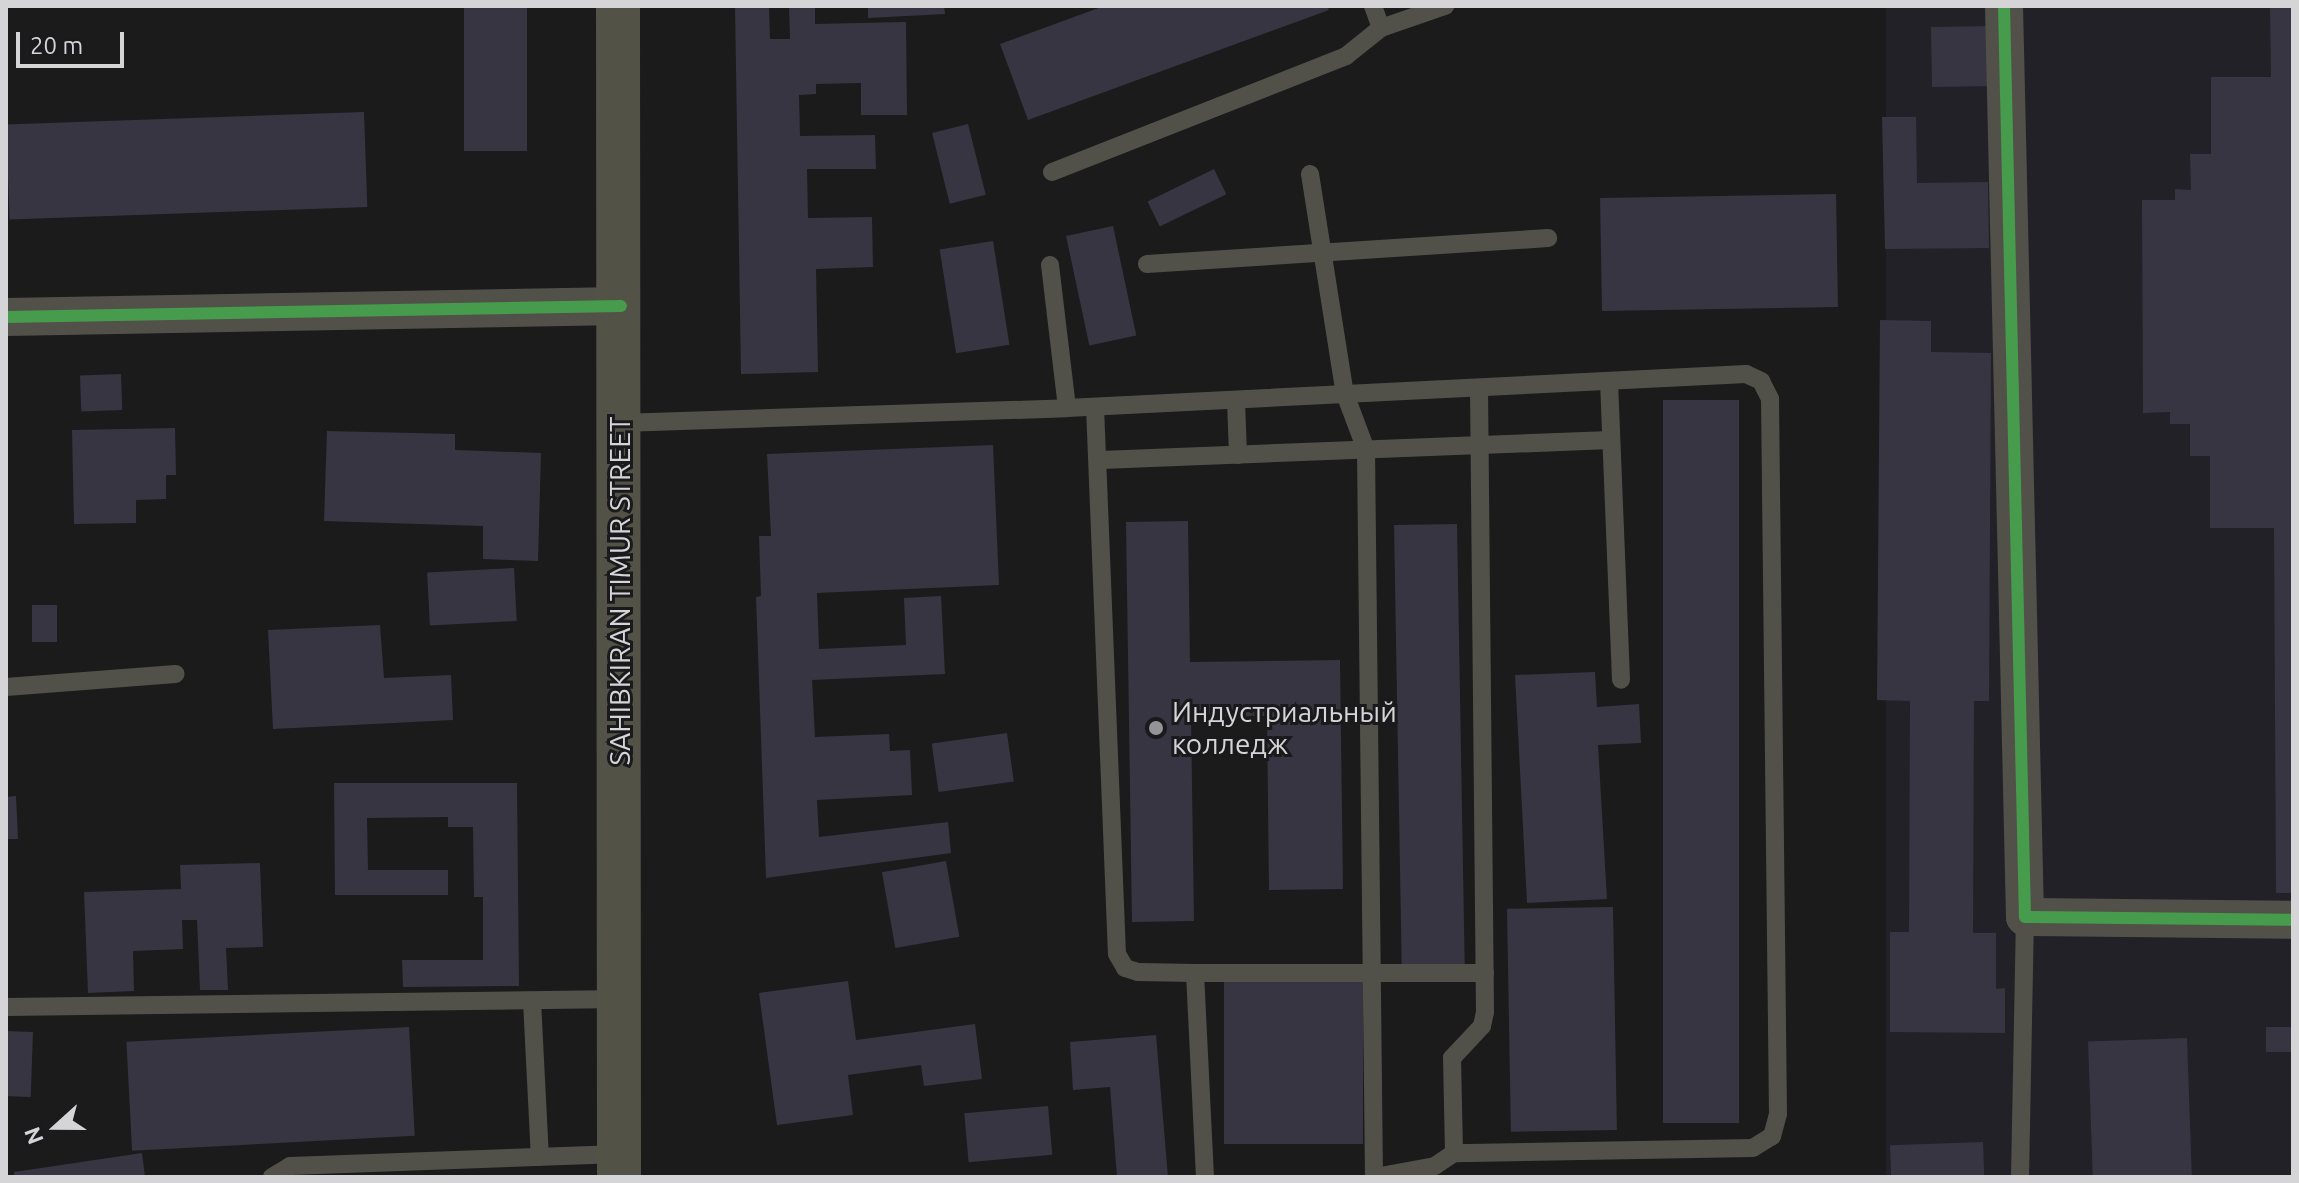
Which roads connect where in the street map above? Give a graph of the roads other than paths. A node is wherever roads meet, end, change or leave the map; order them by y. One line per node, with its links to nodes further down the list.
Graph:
1 (618, 6): 12 (main road, SAHIBKIRAN TIMUR STREET)
2 (1373, 6): 5 (lane)
3 (1445, 6): 5 (lane)
4 (2004, 6): 29 (street)
5 (1381, 28): 6 (lane)
6 (1052, 172)
7 (1310, 174): 9 (lane)
8 (1548, 238): 9 (lane)
9 (1322, 252): 10 (lane); 16 (lane)
10 (1147, 264)
11 (1050, 265): 19 (lane)
12 (621, 306): 13 (street); 20 (main road, SAHIBKIRAN TIMUR STREET)
13 (6, 317)
14 (1609, 381): 15 (lane); 21 (lane); 37 (lane)
15 (1479, 388): 16 (lane); 22 (lane)
16 (1345, 394): 17 (lane); 23 (lane)
17 (1236, 400): 18 (lane); 24 (lane)
18 (1095, 407): 19 (lane); 25 (lane)
19 (1067, 408): 20 (lane)
20 (621, 423): 34 (main road, SAHIBKIRAN TIMUR STREET)
21 (1611, 440): 22 (lane); 27 (lane)
22 (1480, 445): 23 (lane); 33 (lane)
23 (1366, 450): 24 (lane); 31 (lane)
24 (1238, 455): 25 (lane)
25 (1101, 460): 32 (lane)
26 (176, 674): 28 (lane)
27 (1621, 680)
28 (6, 687)
29 (2025, 917): 30 (street); 44 (lane)
30 (2293, 920)
31 (1373, 972): 32 (lane); 33 (lane); 43 (lane)
32 (1195, 973): 42 (lane)
33 (1485, 973): 37 (lane)
34 (620, 999): 35 (lane); 39 (main road, SAHIBKIRAN TIMUR STREET)
35 (532, 1001): 36 (lane); 38 (lane)
36 (6, 1007)
37 (1454, 1153): 43 (lane)
38 (540, 1157): 39 (lane); 40 (lane)
39 (619, 1166)
40 (392, 1170): 41 (lane)
41 (272, 1177)
42 (1205, 1177)
43 (1374, 1177)
44 (2020, 1177)

